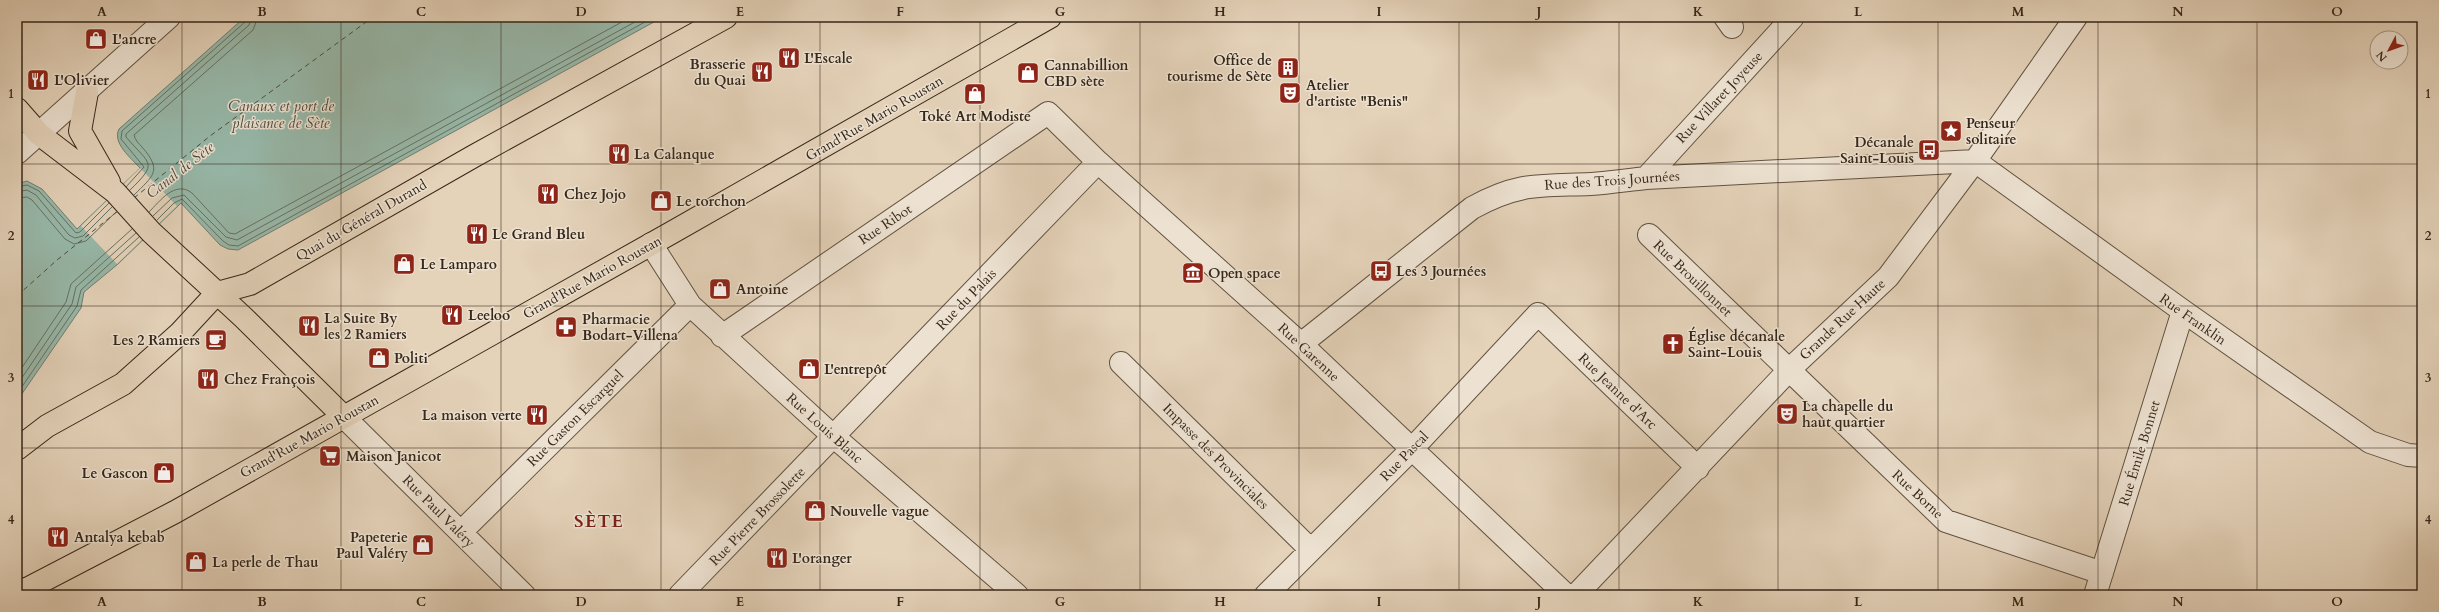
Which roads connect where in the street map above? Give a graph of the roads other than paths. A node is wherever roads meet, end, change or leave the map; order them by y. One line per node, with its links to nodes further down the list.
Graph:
1 (168, 17): 6 (street)
2 (726, 17): 17 (main road, Quai du Général Durand)
3 (1050, 17): 16 (main road, Grand'Rue Mario Roustan)
4 (1793, 17): 13 (street, Rue Villaret Joyeuse)
5 (2076, 17): 11 (street, Grande Rue Haute)
6 (87, 92): 9 (street); 14 (main road)
7 (17, 109): 9 (main road)
8 (1048, 113): 12 (street, Rue Garenne); 21 (street, Rue Ribot)
9 (40, 134): 10 (street); 14 (main road)
10 (17, 153)
11 (1975, 161): 13 (street, Rue des Trois Journées); 19 (street, Rue Franklin); 24 (street, Grande Rue Haute)
12 (1098, 162): 22 (street, Rue Garenne); 26 (street, Rue du Palais)
13 (1646, 178): 22 (street, Rue des Trois Journées)
14 (115, 192): 17 (main road, Rue Paul Valéry)
15 (1649, 235): 24 (street, Rue Brouillonnet)
16 (651, 244): 18 (street, Rue Louis Blanc); 25 (main road, Grand'Rue Mario Roustan)
17 (217, 293): 25 (main road, Rue Paul Valéry); 27 (main road)
18 (690, 305): 21 (street, Rue Louis Blanc); 31 (street, Rue Gaston Escarguel)
19 (2182, 312): 29 (street, Rue Franklin); 33 (street, Rue Émile Bonnet)
20 (1538, 314): 28 (street, Rue Pascal); 30 (street, Rue Jeanne d'Arc)
21 (722, 336): 26 (street, Rue Louis Blanc)
22 (1301, 344): 28 (street, Rue Garenne)
23 (1121, 363): 32 (street, Impasse des Provinciales)
24 (1788, 370): 30 (street, Grande Rue Haute); 33 (street, Rue Borne)
25 (343, 416): 31 (street, Rue Paul Valéry); 34 (main road, Grand'Rue Mario Roustan)
26 (833, 436): 36 (street, Rue Pierre Brossolette); 37 (street, Rue Louis Blanc)
27 (17, 449)
28 (1411, 450): 32 (street, Rue Pascal); 39 (street, Rue Garenne)
29 (2422, 456)
30 (1698, 468): 40 (street, Grande Rue Haute)
31 (460, 532): 35 (street, Rue Paul Valéry)
32 (1311, 550): 38 (street, Rue Pascal)
33 (2102, 572): 41 (street, Rue Émile Bonnet)
34 (21, 589)
35 (524, 595)
36 (680, 595)
37 (1017, 595)
38 (1266, 595)
39 (1566, 595)
40 (1576, 595)
41 (2095, 595)

